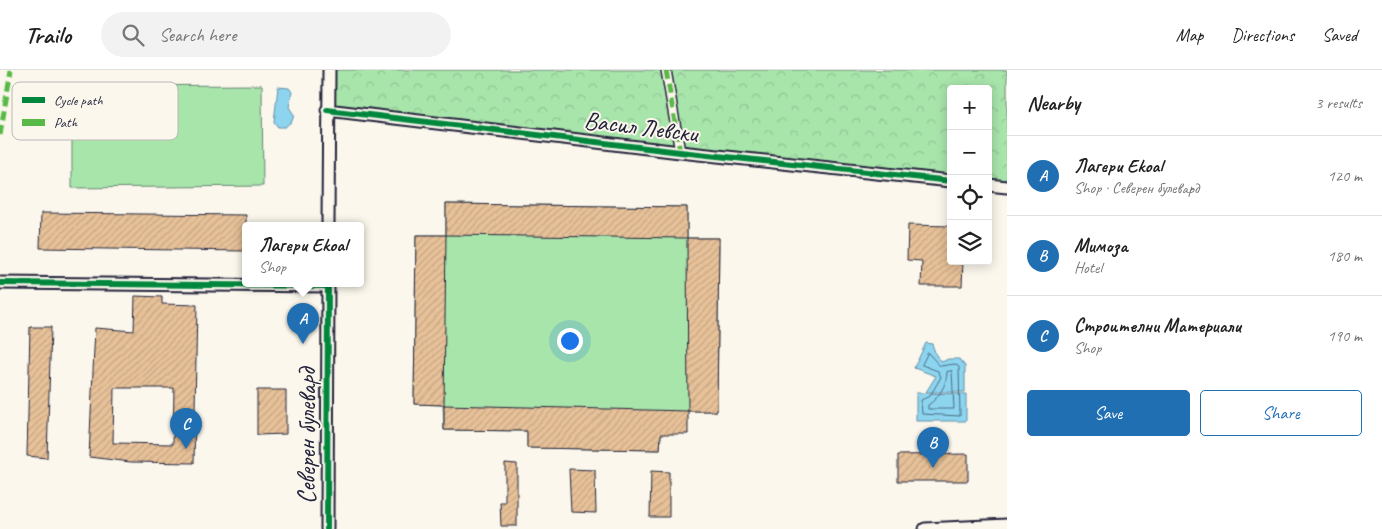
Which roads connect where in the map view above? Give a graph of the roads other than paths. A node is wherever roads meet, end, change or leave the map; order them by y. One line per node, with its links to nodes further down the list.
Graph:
1 (329, 70): 3 (street)
2 (666, 70): 4 (street)
3 (327, 110): 4 (street, Васил Левски); 8 (street)
4 (680, 152): 5 (street, Васил Левски)
5 (947, 181)
6 (992, 185): 7 (street)
7 (1007, 187)
8 (328, 222)
9 (0, 282): 10 (street)
10 (242, 283)
11 (328, 287): 13 (street, Северен булевард)
12 (1007, 525): 14 (street)
13 (327, 529)
14 (925, 529)

